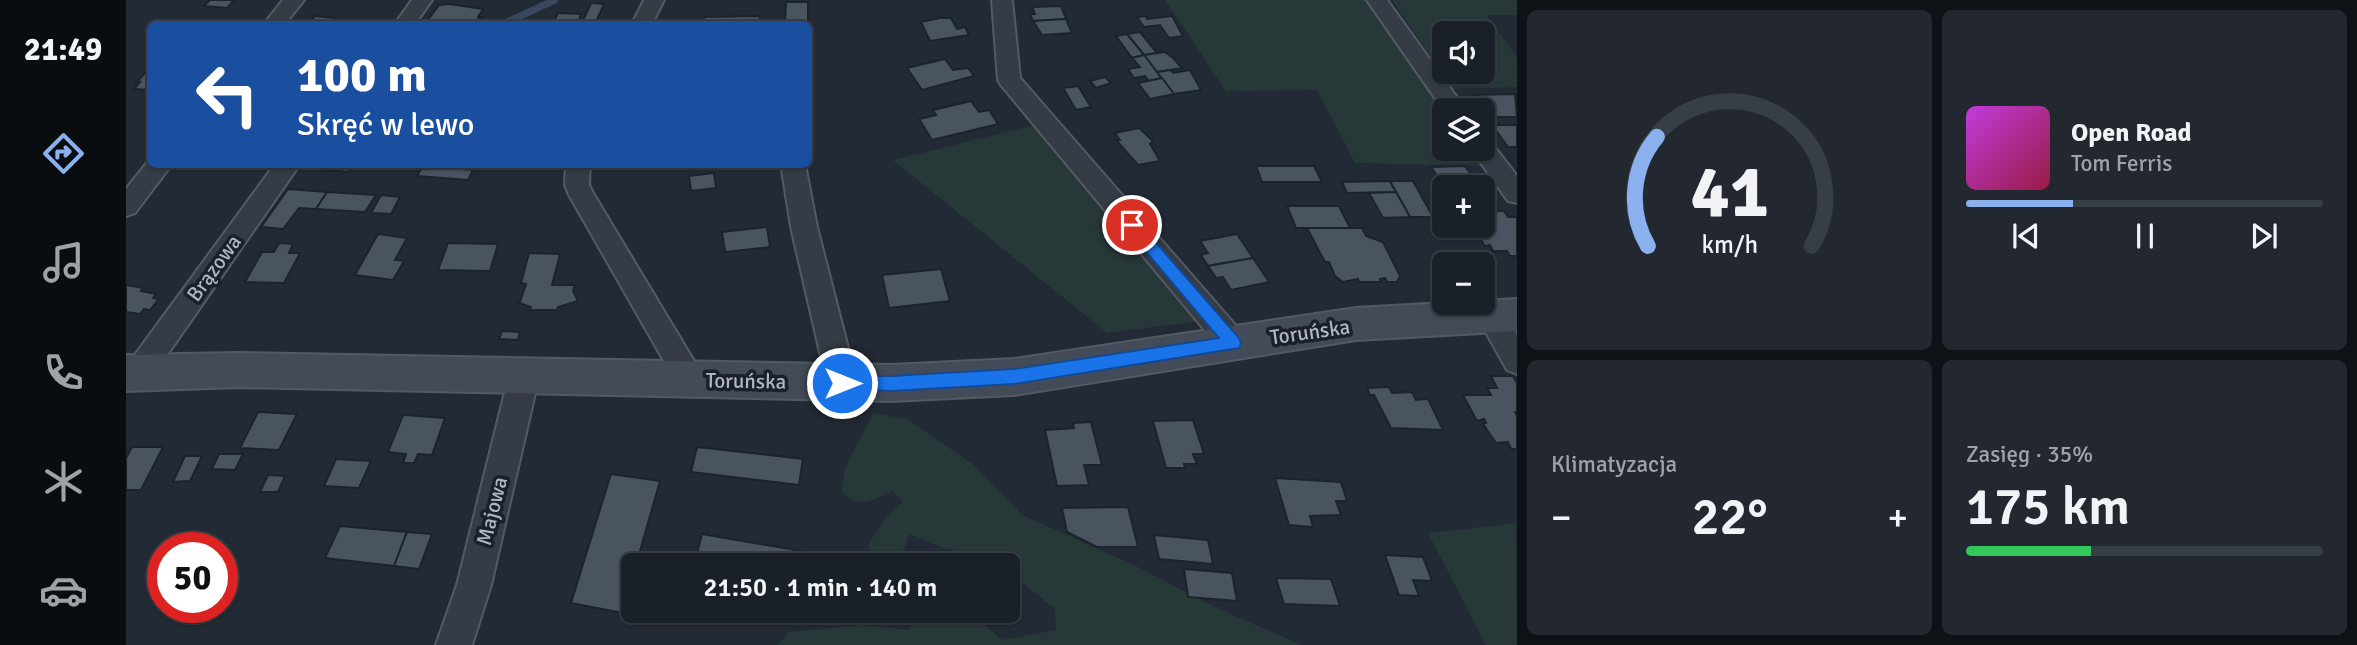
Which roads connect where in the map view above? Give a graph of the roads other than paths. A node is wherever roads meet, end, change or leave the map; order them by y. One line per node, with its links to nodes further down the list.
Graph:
1 (294, 0): 6 (street)
2 (422, 0): 7 (street)
3 (654, 0): 8 (street)
4 (1002, 0): 18 (street)
5 (1377, 0): 9 (street)
6 (276, 21)
7 (407, 21)
8 (644, 21)
9 (1446, 98)
10 (1492, 161): 15 (street)
11 (157, 168): 16 (street)
12 (285, 168): 20 (street, Brązowa)
13 (578, 168): 22 (street)
14 (794, 168): 23 (street)
15 (1517, 194)
16 (126, 206)
17 (1504, 316): 18 (main road, Toruńska); 19 (street)
18 (1233, 343): 23 (main road, Toruńska)
19 (1517, 361)
20 (133, 373): 21 (main road, Toruńska)
21 (524, 376): 22 (main road, Toruńska); 24 (street, Majowa)
22 (690, 380): 23 (main road, Toruńska)
23 (842, 383)
24 (454, 645)

